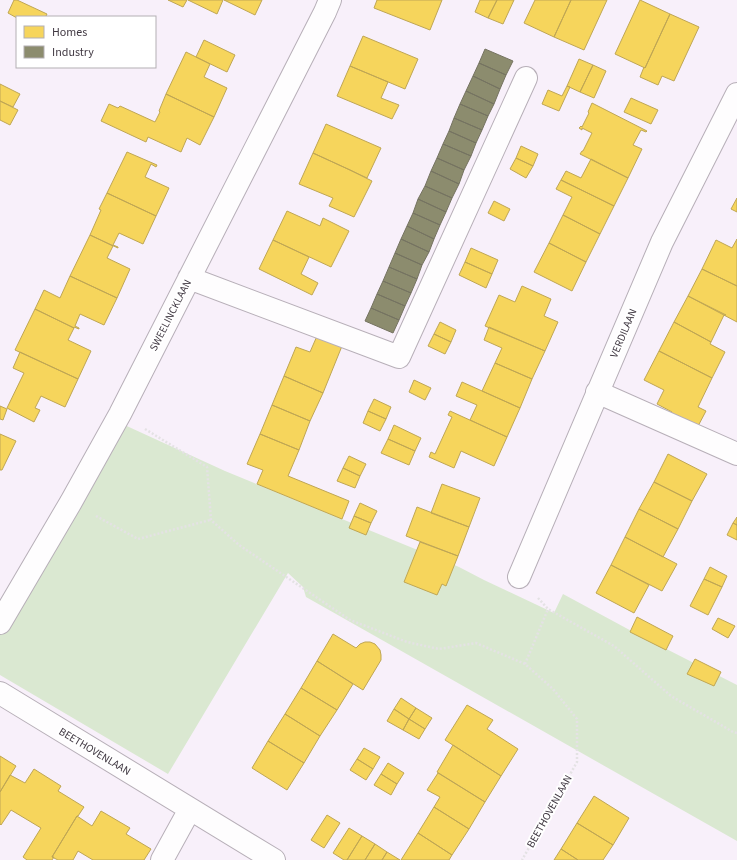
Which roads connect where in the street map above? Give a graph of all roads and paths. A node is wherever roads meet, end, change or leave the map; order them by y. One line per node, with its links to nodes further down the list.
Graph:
1 (330, 0): 4 (street, SWEELINCKLAAN)
2 (526, 78): 4 (street)
3 (737, 94): 5 (street, VERDILAAN)
4 (189, 278): 6 (street, SWEELINCKLAAN)
5 (597, 392): 7 (street); 10 (street, VERDILAAN)
6 (120, 414): 8 (street, SWEELINCKLAAN); 9 (path)
7 (737, 454)
8 (71, 502): 9 (path); 11 (street, SWEELINCKLAAN)
9 (211, 520): 12 (path)
10 (519, 578)
11 (0, 624)
12 (525, 664): 14 (path); 18 (path, BEETHOVENLAAN)
13 (0, 694): 15 (street, BEETHOVENLAAN)
14 (737, 733)
15 (190, 809): 16 (street); 17 (street, BEETHOVENLAAN)
16 (162, 860)
17 (274, 860)
18 (522, 860)

